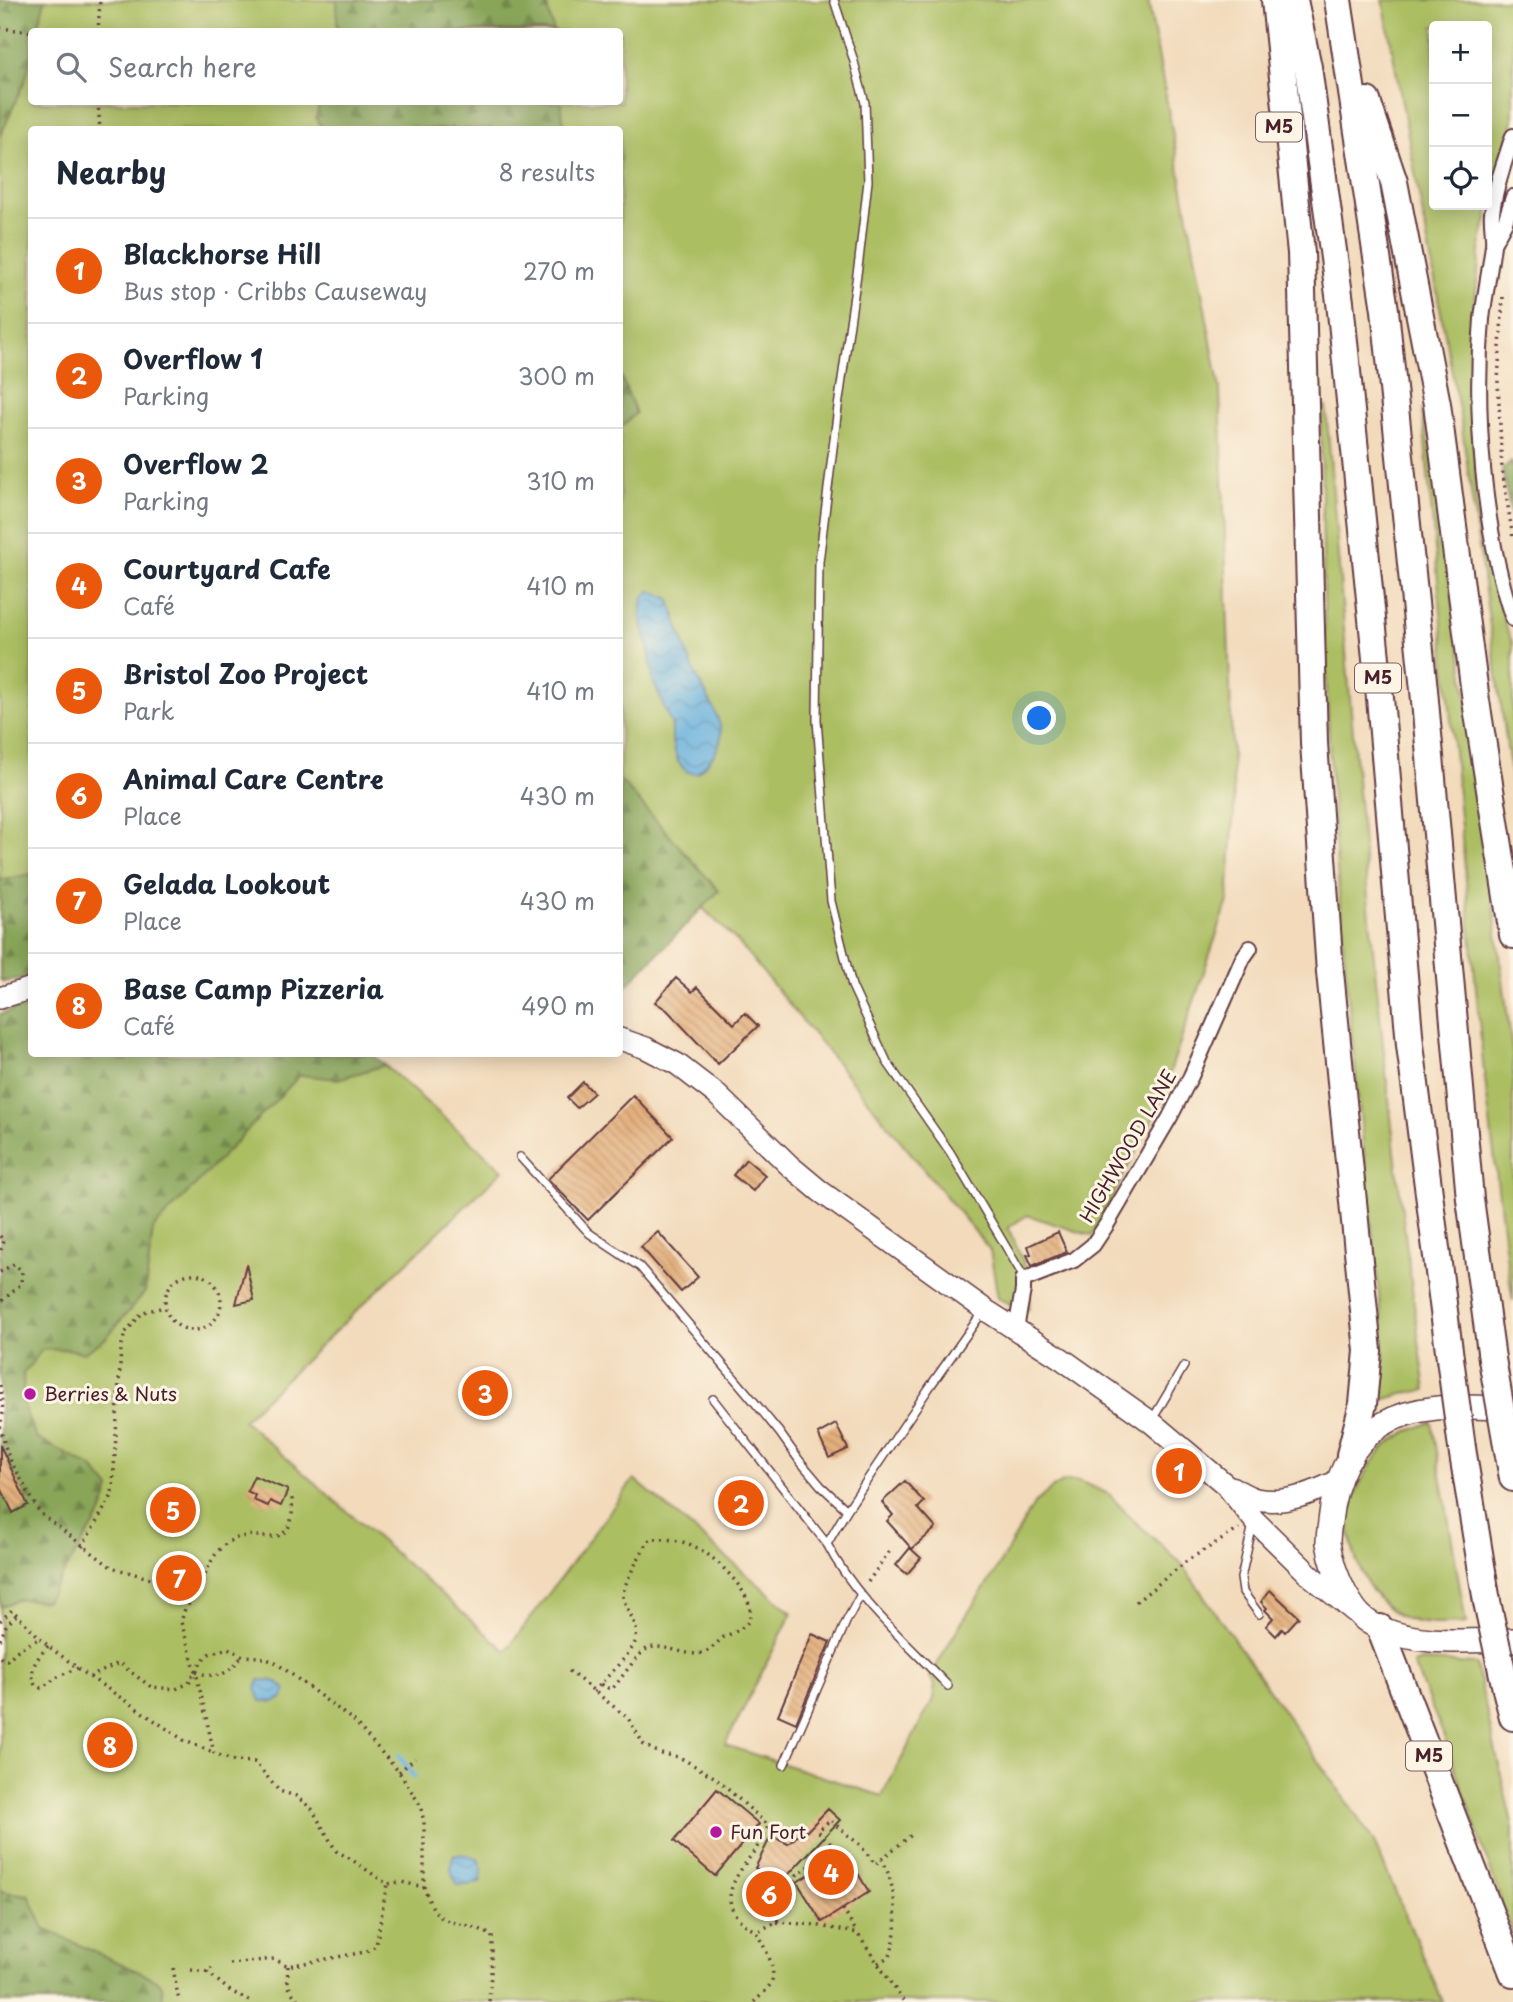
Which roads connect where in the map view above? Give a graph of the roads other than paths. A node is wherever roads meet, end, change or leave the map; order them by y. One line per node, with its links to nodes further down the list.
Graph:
1 (834, 0): 18 (lane)
2 (1258, 0): 10 (highway, M5)
3 (1275, 0): 10 (highway, M5)
4 (1294, 0): 38 (highway, M5, bridge)
5 (1338, 0): 6 (highway, M5)
6 (1344, 30): 12 (highway, M5); 26 (highway, M5, bridge)
7 (1513, 136): 9 (street)
8 (1513, 197): 9 (street)
9 (1493, 243): 11 (street)
10 (1301, 253): 25 (highway, M5)
11 (1513, 619)
12 (1513, 935)
13 (1250, 948): 18 (street, HIGHWOOD LANE)
14 (28, 989): 15 (main road)
15 (0, 998)
16 (623, 1040): 19 (main road)
17 (520, 1157): 29 (lane)
18 (1023, 1280): 20 (street)
19 (984, 1309): 20 (main road); 29 (lane)
20 (1016, 1329): 24 (main road)
21 (1184, 1366): 24 (lane)
22 (713, 1399): 31 (lane)
23 (1513, 1408): 25 (main road)
24 (1151, 1422): 28 (main road)
25 (1350, 1455): 27 (main road)
26 (1513, 1478)
27 (1338, 1481): 28 (main road); 33 (main road)
28 (1226, 1485): 30 (main road)
29 (847, 1510): 31 (lane)
30 (1254, 1520): 33 (main road); 34 (lane)
31 (827, 1544): 32 (lane)
32 (861, 1594): 37 (lane); 39 (lane)
33 (1356, 1613): 35 (main road)
34 (1259, 1614)
35 (1380, 1628): 36 (main road); 40 (highway, M5)
36 (1513, 1640)
37 (948, 1686)
38 (1513, 1717)
39 (784, 1765)
40 (1513, 1973)

